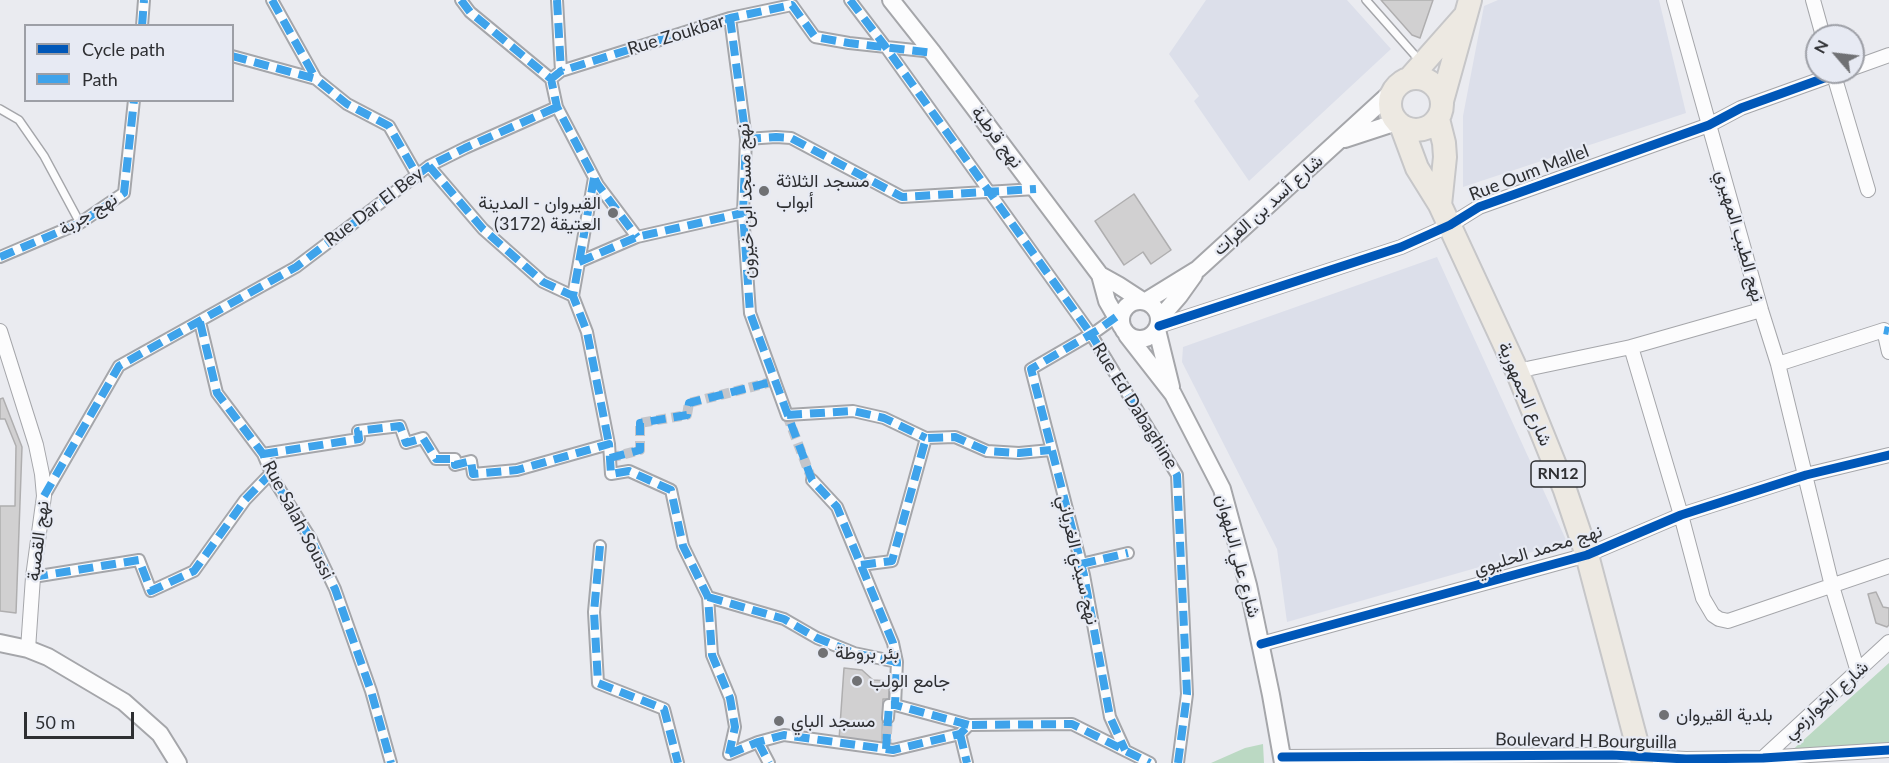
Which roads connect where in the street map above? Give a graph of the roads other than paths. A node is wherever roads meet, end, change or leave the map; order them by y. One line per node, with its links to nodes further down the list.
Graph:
1 (144, 0): 12 (street)
2 (272, 0): 21 (street)
3 (461, 0): 22 (street)
4 (557, 0): 19 (street)
5 (850, 0): 14 (street, Rue Ed Dabaghine)
6 (891, 0): 15 (street, نهج قرطبة)
7 (1366, 0): 20 (lane)
8 (1674, 0): 30 (street, نهج الطيب المهيري)
9 (1813, 0): 13 (street)
10 (1468, 7): 20 (main road); 28 (main road)
11 (730, 18): 14 (street, Rue Zoukbar); 19 (street, Rue Zoukbar); 31 (street, نهج مسجد ابن خيرون)
12 (142, 24)
13 (1820, 24)
14 (885, 46): 15 (street, Rue Zoukbar); 38 (street, Rue Ed Dabaghine)
15 (933, 52): 36 (street, نهج قرطبة)
16 (1889, 56): 18 (street)
17 (234, 57): 21 (street)
18 (1865, 64)
19 (561, 71): 22 (street, Rue Zoukbar)
20 (1409, 77): 28 (main road); 29 (main road); 32 (street, شارع أسد بن الفرات)
21 (316, 79): 34 (street)
22 (551, 79): 26 (street)
23 (1808, 84): 30 (street, Rue Oum Mallel)
24 (1839, 84): 37 (street)
25 (134, 102): 41 (street, نهج جربة)
26 (556, 107): 33 (street, Rue Dar El Bey); 35 (street)
27 (0, 109): 41 (lane)
28 (1440, 110): 29 (main road); 40 (main road)
29 (1399, 123): 32 (street); 40 (main road, شارع الجمهورية)
30 (1709, 125): 40 (street, Rue Oum Mallel); 49 (street, نهج الطيب المهيري)
31 (746, 139): 38 (street); 39 (street, نهج مسجد ابن خيرون)
32 (1338, 142): 45 (street, شارع أسد بن الفرات)
33 (429, 166): 34 (street, Rue Dar El Bey); 47 (street)
34 (417, 175): 50 (street, Rue Dar El Bey)
35 (594, 178): 42 (street); 44 (street)
36 (1036, 189): 38 (street); 46 (street, نهج قرطبة)
37 (1868, 189)
38 (986, 190): 54 (street, Rue Ed Dabaghine)
39 (743, 213): 42 (street); 60 (street, نهج مسجد ابن خيرون)
40 (1445, 215): 51 (street, Rue Oum Mallel); 58 (main road, شارع الجمهورية / RN12)
41 (80, 223): 43 (street, نهج جربة)
42 (637, 237): 44 (street)
43 (0, 257)
44 (579, 262): 47 (street)
45 (1198, 269): 48 (street); 51 (street)
46 (1100, 275): 48 (street); 52 (street)
47 (573, 296): 61 (street)
48 (1143, 301): 51 (street); 52 (street)
49 (1761, 310): 55 (street); 57 (street, نهج الطيب المهيري)
50 (200, 322): 63 (street, Rue Salah Soussi); 68 (street, Rue Dar El Bey)
51 (1159, 324): 52 (street); 59 (street)
52 (1122, 326): 54 (street); 59 (street)
53 (0, 331): 68 (street, نهج القصبة)
54 (1091, 334): 62 (street, نهج سيدي الغرياني); 103 (street, Rue Ed Dabaghine)
55 (1630, 347): 58 (street); 69 (street)
56 (1889, 352): 57 (street)
57 (1778, 364): 66 (street, نهج الطيب المهيري)
58 (1517, 371): 72 (main road, شارع الجمهورية / RN12)
59 (1173, 394): 81 (street, شارع علي البلهوان)
60 (926, 438): 62 (street); 74 (street)
61 (609, 444): 63 (street); 78 (street)
62 (1051, 450): 73 (street, نهج سيدي الغرياني)
63 (263, 454): 65 (street, Rue Salah Soussi)
64 (1889, 455): 66 (street, نهج محمد الحليوي)
65 (271, 473): 76 (street); 98 (street, Rue Salah Soussi)
66 (1806, 475): 69 (street, نهج محمد الحليوي); 77 (street, نهج الطيب المهيري)
67 (812, 480): 74 (street)
68 (44, 496): 76 (street, نهج القصبة)
69 (1681, 515): 72 (street, نهج محمد الحليوي); 77 (street)
70 (600, 546): 99 (street)
71 (1128, 553): 73 (street)
72 (1587, 555): 81 (street, نهج محمد الحليوي); 94 (main road, شارع الجمهورية / RN12)
73 (1081, 564): 91 (street, نهج سيدي الغرياني)
74 (861, 565): 83 (street)
75 (1889, 566): 77 (street)
76 (33, 577): 82 (street, نهج القصبة)
77 (1832, 586): 84 (street, نهج الطيب المهيري)
78 (708, 597): 83 (street); 90 (street)
79 (1889, 642): 84 (street, شارع الخوارزمي)
80 (0, 643): 82 (street)
81 (1261, 644): 95 (street, شارع علي البلهوان)
82 (28, 649): 88 (street)
83 (897, 662): 85 (street)
84 (1858, 672): 93 (street, شارع الخوارزمي)
85 (895, 705): 86 (street); 87 (street)
86 (888, 718)
87 (969, 725): 89 (street); 91 (street)
88 (150, 727): 96 (street); 97 (street)
89 (960, 734): 90 (street); 101 (street)
90 (758, 742): 100 (street)
91 (1125, 750): 102 (street)
92 (1889, 750): 93 (street, Boulevard H Bourguilla)
93 (1763, 758): 94 (street, Boulevard H Bourguilla)
94 (1641, 759): 95 (street, Boulevard H Bourguilla)
95 (1282, 760)
96 (166, 763)
97 (178, 763)
98 (391, 763)
99 (678, 763)
100 (769, 763)
101 (967, 763)
102 (1150, 763)
103 (1178, 763)

